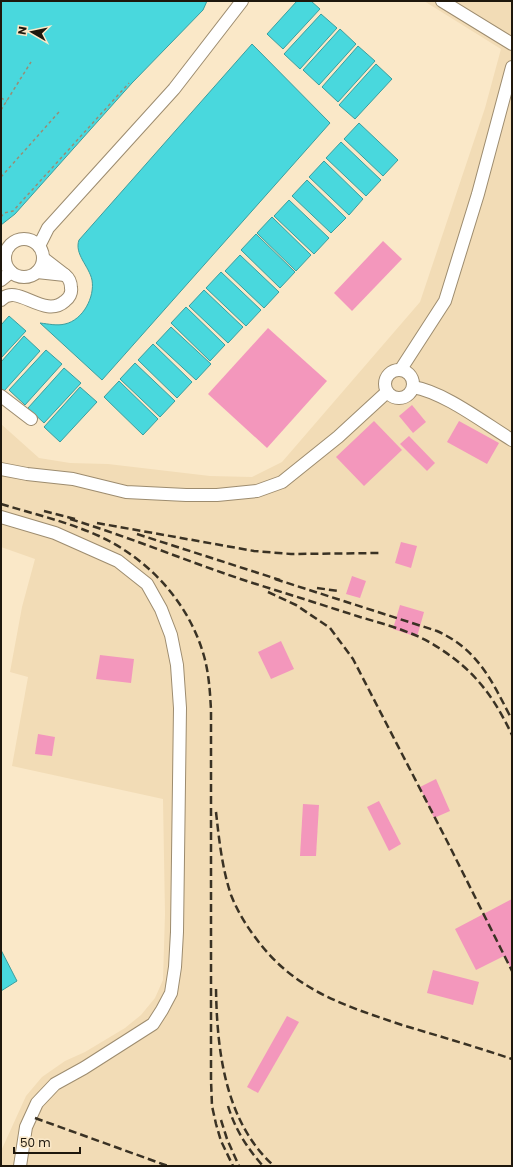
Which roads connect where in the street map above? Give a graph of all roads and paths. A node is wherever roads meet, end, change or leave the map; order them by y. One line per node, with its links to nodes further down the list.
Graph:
1 (233, 1): 4 (street)
2 (242, 1): 4 (street)
3 (442, 1): 5 (street)
4 (218, 33): 17 (street)
5 (512, 44)
6 (31, 62): 12 (path)
7 (512, 67): 24 (street)
8 (128, 83): 9 (path)
9 (122, 91): 10 (path); 16 (path)
10 (124, 93)
11 (1, 98): 12 (path)
12 (7, 101): 13 (path)
13 (1, 110)
14 (59, 112): 15 (path)
15 (1, 177)
16 (1, 217)
17 (34, 243): 18 (street); 19 (street)
18 (43, 258): 20 (street); 21 (street)
19 (6, 266): 20 (street); 22 (street)
20 (37, 272): 21 (street)
21 (65, 275): 23 (street)
22 (1, 280)
23 (1, 300)
24 (401, 369): 25 (street); 26 (street)
25 (413, 387): 26 (street); 29 (street)
26 (387, 392): 30 (street)
27 (1, 396): 28 (street)
28 (31, 419)
29 (512, 440)
30 (1, 469)
31 (1, 517): 32 (street)
32 (20, 1166)

